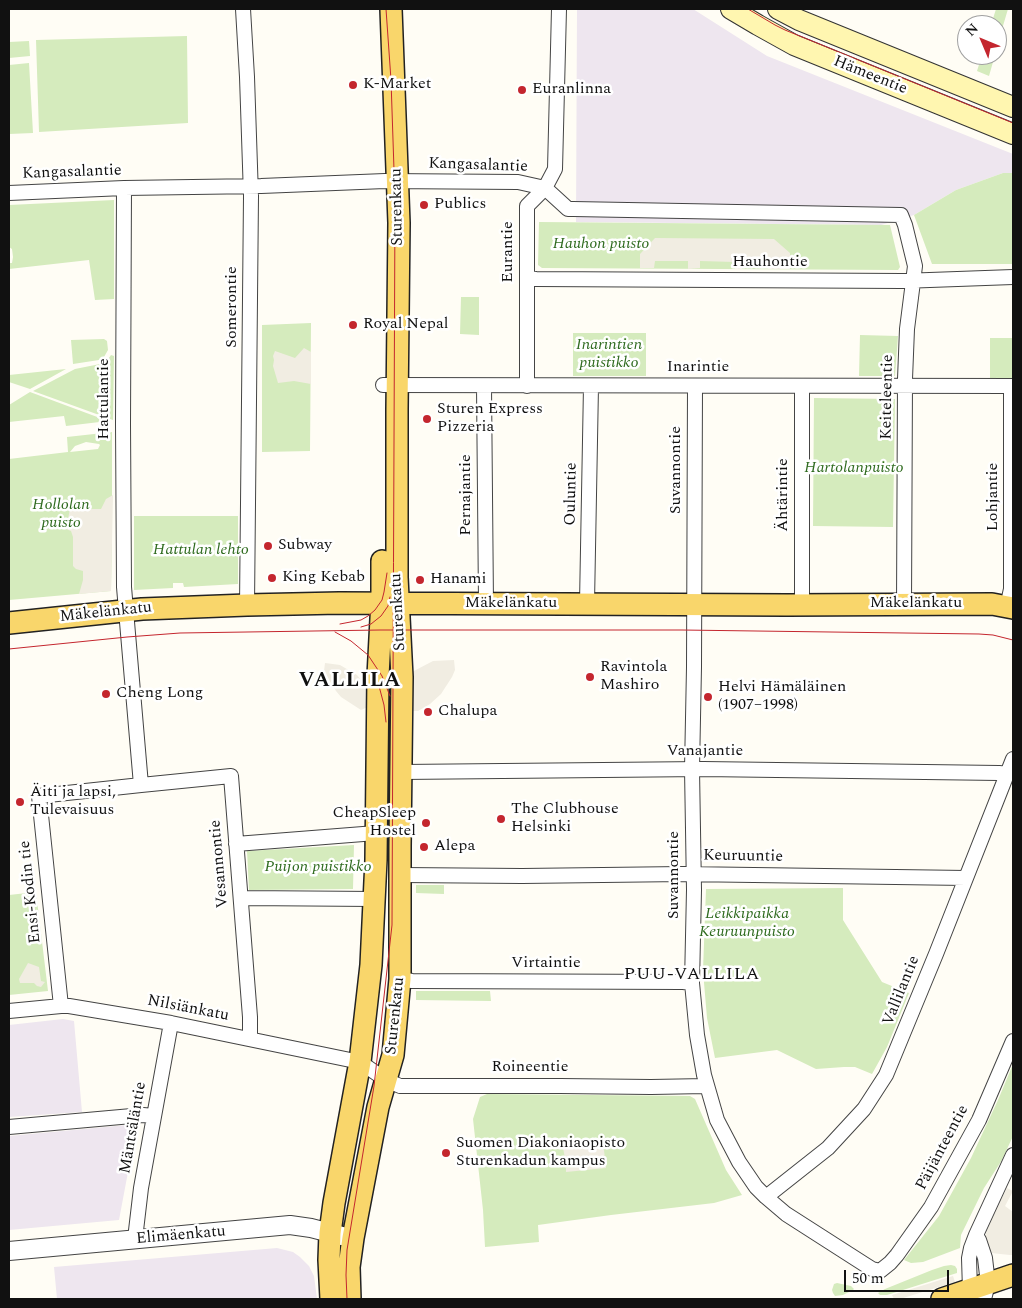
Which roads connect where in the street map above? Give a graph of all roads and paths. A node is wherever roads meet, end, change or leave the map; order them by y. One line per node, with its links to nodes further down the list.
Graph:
1 (243, 9): 10 (street, Somerontie)
2 (376, 9): 9 (main road, Sturenkatu)
3 (391, 9): 9 (main road, Sturenkatu)
4 (559, 9): 12 (street, Eurantie)
5 (731, 9): 8 (main road, Hämeentie)
6 (778, 9): 7 (main road, Hämeentie)
7 (1013, 107)
8 (1013, 134)
9 (391, 181): 10 (street, Kangasalantie); 12 (street, Kangasalantie); 17 (main road, Sturenkatu)
10 (250, 186): 11 (street, Kangasalantie); 29 (street, Somerontie)
11 (124, 188): 13 (street, Kangasalantie); 33 (street, Hattulantie)
12 (546, 188): 14 (street, Eurantie); 16 (street, Kangasalantie)
13 (9, 193)
14 (527, 278): 16 (street, Hauhontie); 19 (street, Eurantie)
15 (1013, 278): 16 (street, Hauhontie)
16 (914, 281): 23 (street, Keiteleentie)
17 (390, 385): 18 (street, Inarintie); 25 (main road, Sturenkatu)
18 (484, 386): 19 (street, Inarintie); 26 (street, Pernajantie)
19 (526, 386): 20 (street, Inarintie)
20 (591, 386): 21 (street, Inarintie); 27 (street, Ouluntie)
21 (695, 386): 22 (street, Inarintie); 28 (street, Suvannontie)
22 (802, 386): 23 (street, Inarintie); 30 (street, Ähtärintie)
23 (905, 386): 24 (street, Inarintie); 31 (street, Keiteleentie)
24 (1012, 386): 32 (street, Lohjantie)
25 (390, 603): 26 (main road, Mäkelänkatu); 29 (main road, Mäkelänkatu); 37 (main road, Sturenkatu); 40 (main road, Sturenkatu)
26 (486, 604): 27 (main road, Mäkelänkatu)
27 (588, 604): 28 (main road, Mäkelänkatu)
28 (693, 604): 30 (main road, Mäkelänkatu); 36 (street, Suvannontie)
29 (247, 605): 33 (main road, Mäkelänkatu)
30 (802, 605): 31 (main road, Mäkelänkatu)
31 (904, 605): 32 (main road, Mäkelänkatu)
32 (1010, 607)
33 (125, 610): 34 (main road, Mäkelänkatu); 39 (street, Hattulantie)
34 (9, 623)
35 (1013, 759): 38 (street, Vallilantie)
36 (692, 769): 37 (street, Vanajantie); 38 (street, Vanajantie); 42 (street, Suvannontie)
37 (402, 772): 43 (main road, Sturenkatu)
38 (1008, 774): 44 (street, Vallilantie)
39 (140, 785): 41 (street, Vesannontie); 49 (street, Ensi-Kodin tie)
40 (376, 833): 41 (street); 46 (main road, Sturenkatu)
41 (236, 844): 45 (street, Vesannontie)
42 (693, 874): 43 (street, Keuruuntie); 44 (street, Keuruuntie); 48 (street, Suvannontie)
43 (400, 875): 47 (main road, Sturenkatu)
44 (966, 878): 60 (street, Vallilantie)
45 (241, 898): 46 (street); 52 (street, Vesannontie)
46 (375, 899): 54 (main road, Sturenkatu)
47 (400, 979): 48 (street, Virtaintie); 55 (main road, Sturenkatu)
48 (692, 983): 56 (street, Suvannontie)
49 (61, 1006): 50 (street, Nilsiänkatu); 51 (street, Nilsiänkatu)
50 (9, 1011)
51 (171, 1023): 52 (street, Nilsiänkatu); 57 (street, Mäntsäläntie)
52 (250, 1039): 54 (street, Nilsiänkatu)
53 (1013, 1041): 65 (street, Päijänteentie)
54 (360, 1062): 55 (street, Roineentie); 61 (main road, Sturenkatu)
55 (386, 1080): 56 (street, Roineentie); 62 (main road, Sturenkatu)
56 (706, 1086): 60 (street, Suvannontie)
57 (154, 1116): 58 (street); 63 (street, Mäntsäläntie)
58 (9, 1127)
59 (1013, 1155): 67 (street)
60 (766, 1197): 65 (street, Suvannontie)
61 (330, 1233): 62 (street, Elimäenkatu); 63 (street, Elimäenkatu); 68 (main road, Sturenkatu)
62 (352, 1238): 69 (main road, Sturenkatu)
63 (135, 1240): 64 (street, Elimäenkatu)
64 (9, 1251)
65 (890, 1263)
66 (1013, 1275): 67 (main road)
67 (979, 1293): 70 (main road)
68 (331, 1299)
69 (350, 1299)
70 (942, 1299)

